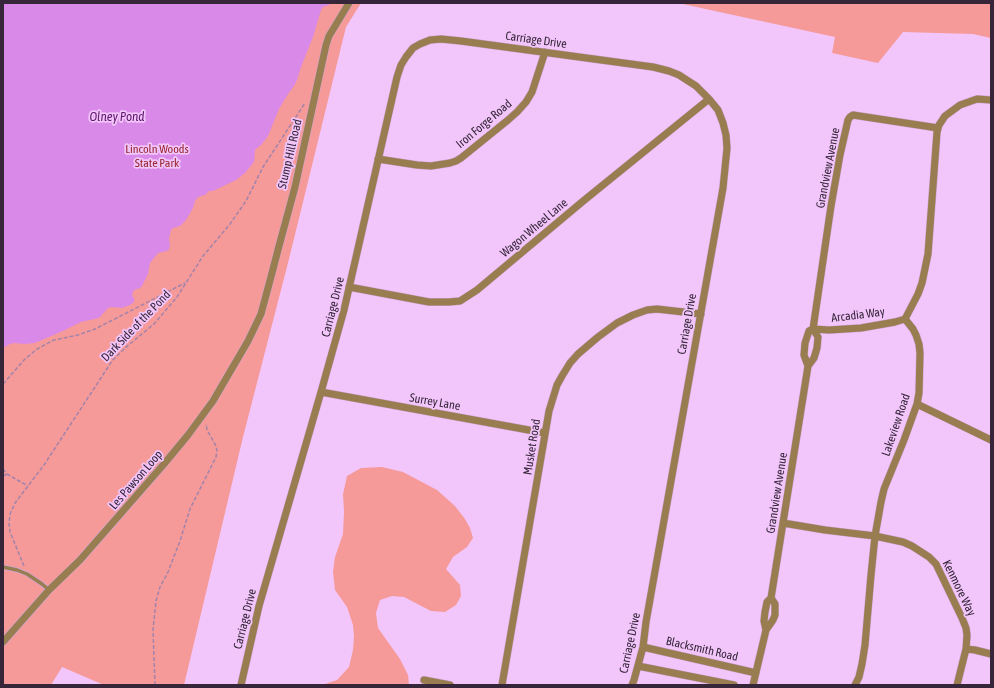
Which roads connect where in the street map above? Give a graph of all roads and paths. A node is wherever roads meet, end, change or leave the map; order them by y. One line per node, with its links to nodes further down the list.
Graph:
1 (349, 3): 10 (street, Stump Hill Road)
2 (545, 52): 3 (street, Carriage Drive); 7 (street, Iron Forge Road); 7 (street, Carriage Drive)
3 (709, 99): 9 (street, Wagon Wheel Lane); 11 (street, Carriage Drive)
4 (307, 100): 8 (path, Dark Side of the Pond)
5 (991, 100): 6 (street)
6 (938, 128): 12 (street); 13 (street, Grandview Avenue)
7 (378, 159): 9 (street, Carriage Drive)
8 (187, 282): 15 (path); 24 (path, Dark Side of the Pond)
9 (349, 287): 16 (street, Carriage Drive)
10 (261, 314): 18 (street, Les Pawson Loop)
11 (701, 314): 19 (street, Musket Road); 31 (street, Carriage Drive)
12 (905, 318): 13 (street, Arcadia Way); 17 (street, Lakeview Road)
13 (814, 329): 14 (street, Grandview Avenue); 14 (street, Grandview Avenue)
14 (808, 366): 25 (street, Grandview Avenue)
15 (3, 384)
16 (321, 392): 19 (street, Surrey Lane); 38 (street, Carriage Drive)
17 (918, 404): 20 (street); 26 (street, Lakeview Road)
18 (204, 414): 29 (street, Les Pawson Loop); 37 (path)
19 (545, 433): 40 (street, Musket Road)
20 (991, 440)
21 (3, 469): 22 (path)
22 (7, 474): 23 (path); 24 (path)
23 (3, 476)
24 (28, 486): 28 (path, Dark Side of the Pond)
25 (783, 523): 26 (street, Kenmore Way); 35 (street, Grandview Avenue)
26 (875, 536): 32 (street, Kenmore Way); 44 (street, Lakeview Road)
27 (3, 567): 28 (lane)
28 (27, 574): 29 (lane)
29 (50, 590): 30 (street, Les Pawson Loop)
30 (3, 642)
31 (643, 647): 34 (street, Carriage Drive); 35 (street, Blacksmith Road)
32 (966, 648): 33 (street); 45 (street, Kenmore Way)
33 (991, 654)
34 (638, 666): 41 (street, Carriage Drive); 42 (street)
35 (756, 673): 43 (street, Grandview Avenue)
36 (424, 680): 39 (street)
37 (156, 685)
38 (241, 685)
39 (450, 685)
40 (502, 685)
41 (632, 685)
42 (734, 685)
43 (753, 685)
44 (855, 685)
45 (957, 685)

